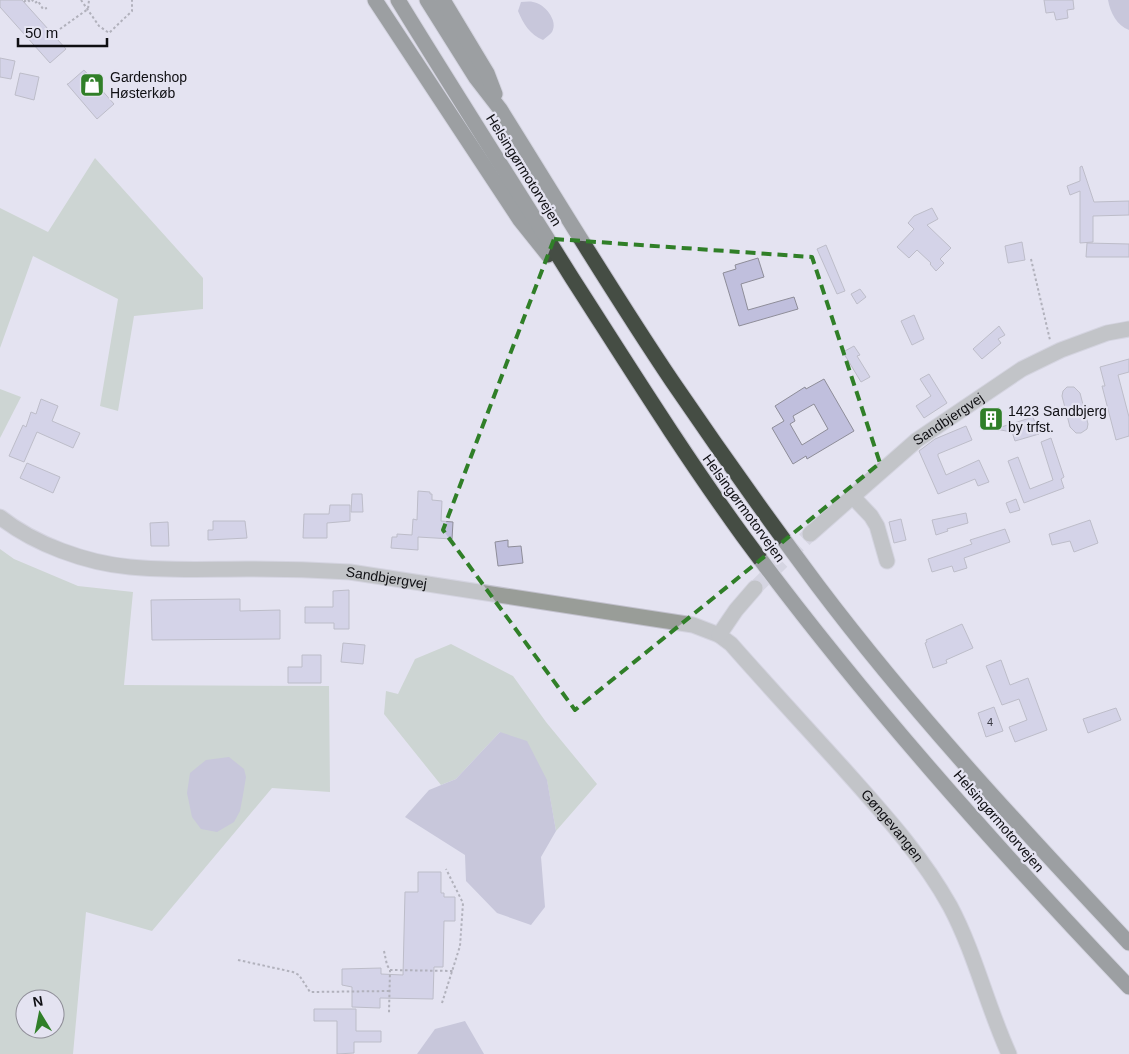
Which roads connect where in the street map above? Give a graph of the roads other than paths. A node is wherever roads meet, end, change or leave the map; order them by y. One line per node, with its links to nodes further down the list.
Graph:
1 (376, 0): 6 (highway)
2 (398, 0): 6 (highway, Helsingørmotorvejen)
3 (427, 0): 5 (highway, Helsingørmotorvejen)
4 (443, 0): 5 (highway)
5 (500, 109): 14 (highway, Helsingørmotorvejen)
6 (589, 304): 15 (highway, Helsingørmotorvejen)
7 (1129, 330): 8 (street, Sandbjergvej)
8 (852, 496): 10 (street, Sandbjergvej); 11 (street)
9 (0, 516): 13 (street, Sandbjergvej)
10 (810, 534)
11 (887, 561)
12 (755, 588): 13 (street)
13 (719, 635): 16 (street, Gøngevangen)
14 (1129, 943)
15 (1129, 987)
16 (1009, 1054)

